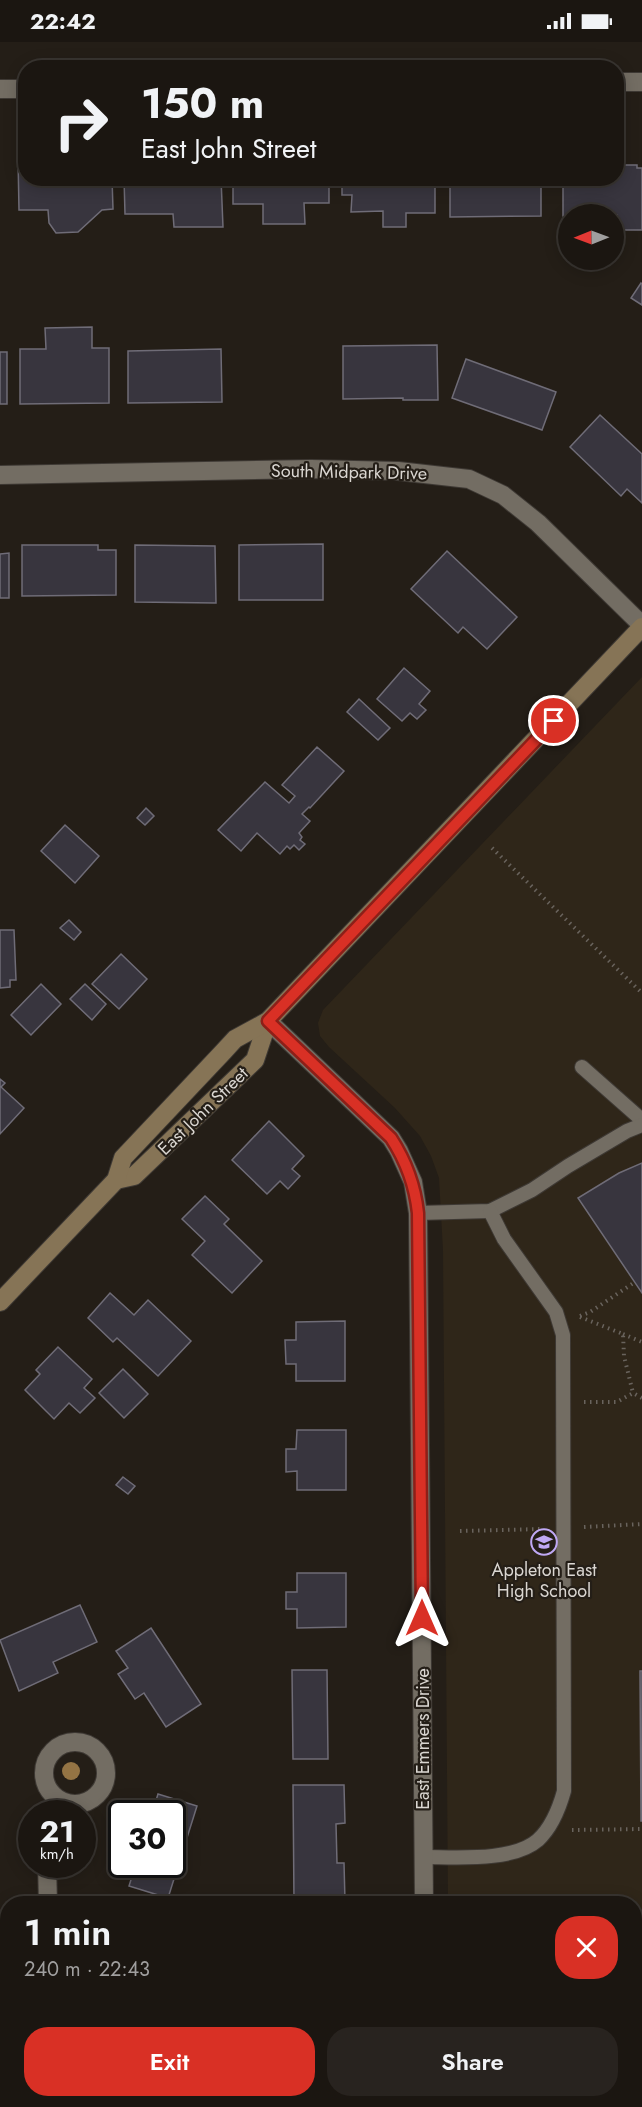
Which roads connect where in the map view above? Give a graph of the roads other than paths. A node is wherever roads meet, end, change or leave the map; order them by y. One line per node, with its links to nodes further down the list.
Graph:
1 (624, 82): 2 (street)
2 (642, 82)
3 (0, 89): 4 (street)
4 (18, 89)
5 (0, 475): 6 (street, South Midpark Drive)
6 (642, 626): 7 (street, East John Street)
7 (268, 1021): 11 (street, East John Street); 11 (street, East John Street); 13 (street, East Emmers Drive)
8 (582, 1067): 9 (lane)
9 (642, 1120)
10 (642, 1125): 12 (lane)
11 (116, 1180): 14 (street, East John Street)
12 (490, 1211): 13 (lane); 15 (lane)
13 (418, 1213): 15 (street, East Emmers Drive)
14 (0, 1302)
15 (424, 1857): 18 (street, East Emmers Drive)
16 (47, 1878): 17 (street)
17 (48, 1896)
18 (424, 1896)

